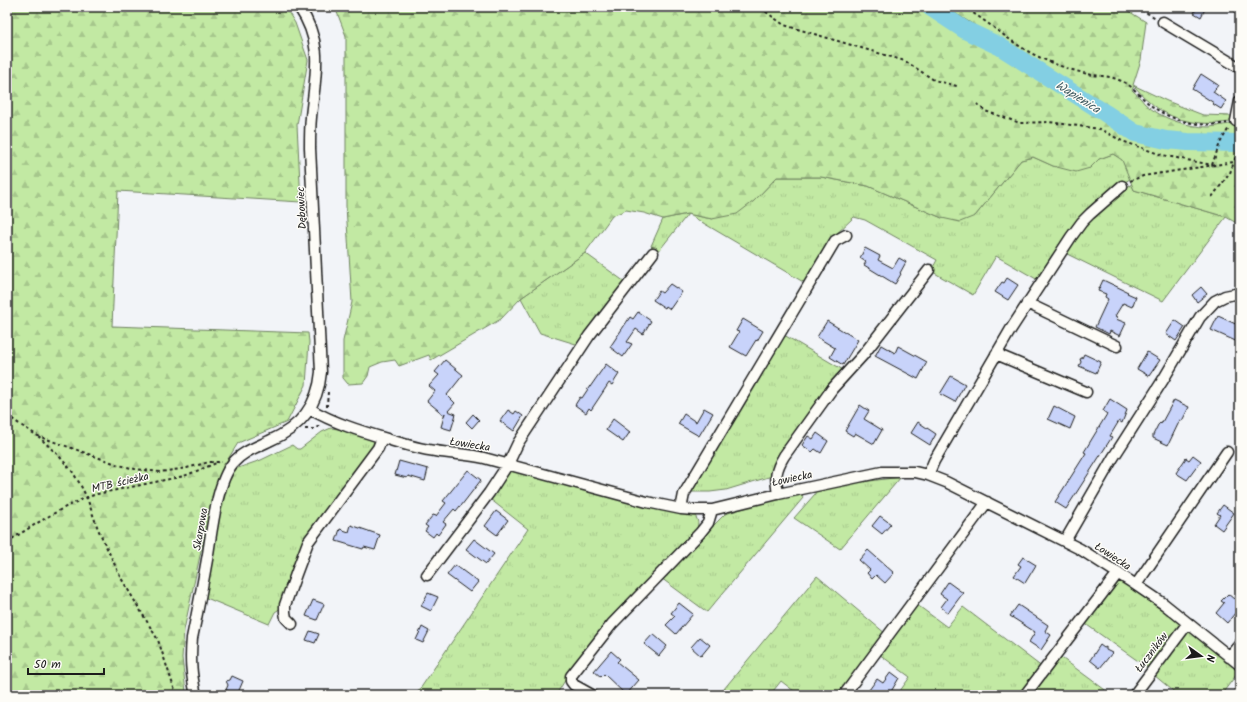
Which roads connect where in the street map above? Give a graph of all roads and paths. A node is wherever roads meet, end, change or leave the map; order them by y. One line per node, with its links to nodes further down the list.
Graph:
1 (299, 7): 24 (street, Dębowiec)
2 (762, 7): 7 (path)
3 (963, 7): 10 (path)
4 (1136, 7): 5 (path)
5 (1163, 22): 6 (street)
6 (1240, 68)
7 (957, 86)
8 (1240, 101): 10 (street)
9 (976, 104): 13 (path)
10 (1236, 121): 13 (path)
11 (1240, 144): 12 (path)
12 (1234, 162): 13 (path); 15 (path)
13 (1212, 165): 14 (path)
14 (1122, 186): 20 (street)
15 (1212, 197)
16 (846, 235): 36 (street)
17 (653, 254): 31 (street)
18 (929, 270): 33 (street)
19 (1240, 293): 38 (street)
20 (1027, 302): 21 (street); 22 (street)
21 (1117, 346)
22 (996, 354): 23 (street); 32 (street)
23 (1086, 392)
24 (310, 409): 27 (street, Łowiecka); 30 (street, Skarpowa)
25 (8, 416): 26 (path)
26 (38, 436): 29 (path); 34 (path)
27 (382, 438): 31 (street, Łowiecka); 44 (street)
28 (1226, 452): 42 (street)
29 (221, 461): 30 (path); 34 (path, MTB ścieżka)
30 (233, 463): 49 (street, Skarpowa)
31 (508, 464): 36 (street, Łowiecka); 41 (street)
32 (928, 475): 33 (street, Łowiecka); 35 (street, Łowiecka)
33 (778, 494): 37 (street, Łowiecka)
34 (86, 498): 39 (path, MTB ścieżka); 48 (path)
35 (986, 502): 38 (street, Łowiecka); 51 (street)
36 (681, 509): 37 (street, Łowiecka)
37 (712, 510): 50 (street)
38 (1064, 541): 40 (street, Łowiecka)
39 (7, 542)
40 (1118, 573): 42 (street, Łowiecka); 52 (street)
41 (427, 575)
42 (1136, 585): 43 (street, Łowiecka)
43 (1188, 623): 46 (street, Łowiecka); 53 (street, Łuczników)
44 (292, 624)
45 (1240, 644): 46 (street)
46 (1229, 657): 47 (street, Łowiecka)
47 (1240, 665)
48 (178, 695)
49 (196, 695)
50 (592, 695)
51 (844, 695)
52 (1025, 695)
53 (1134, 695)

